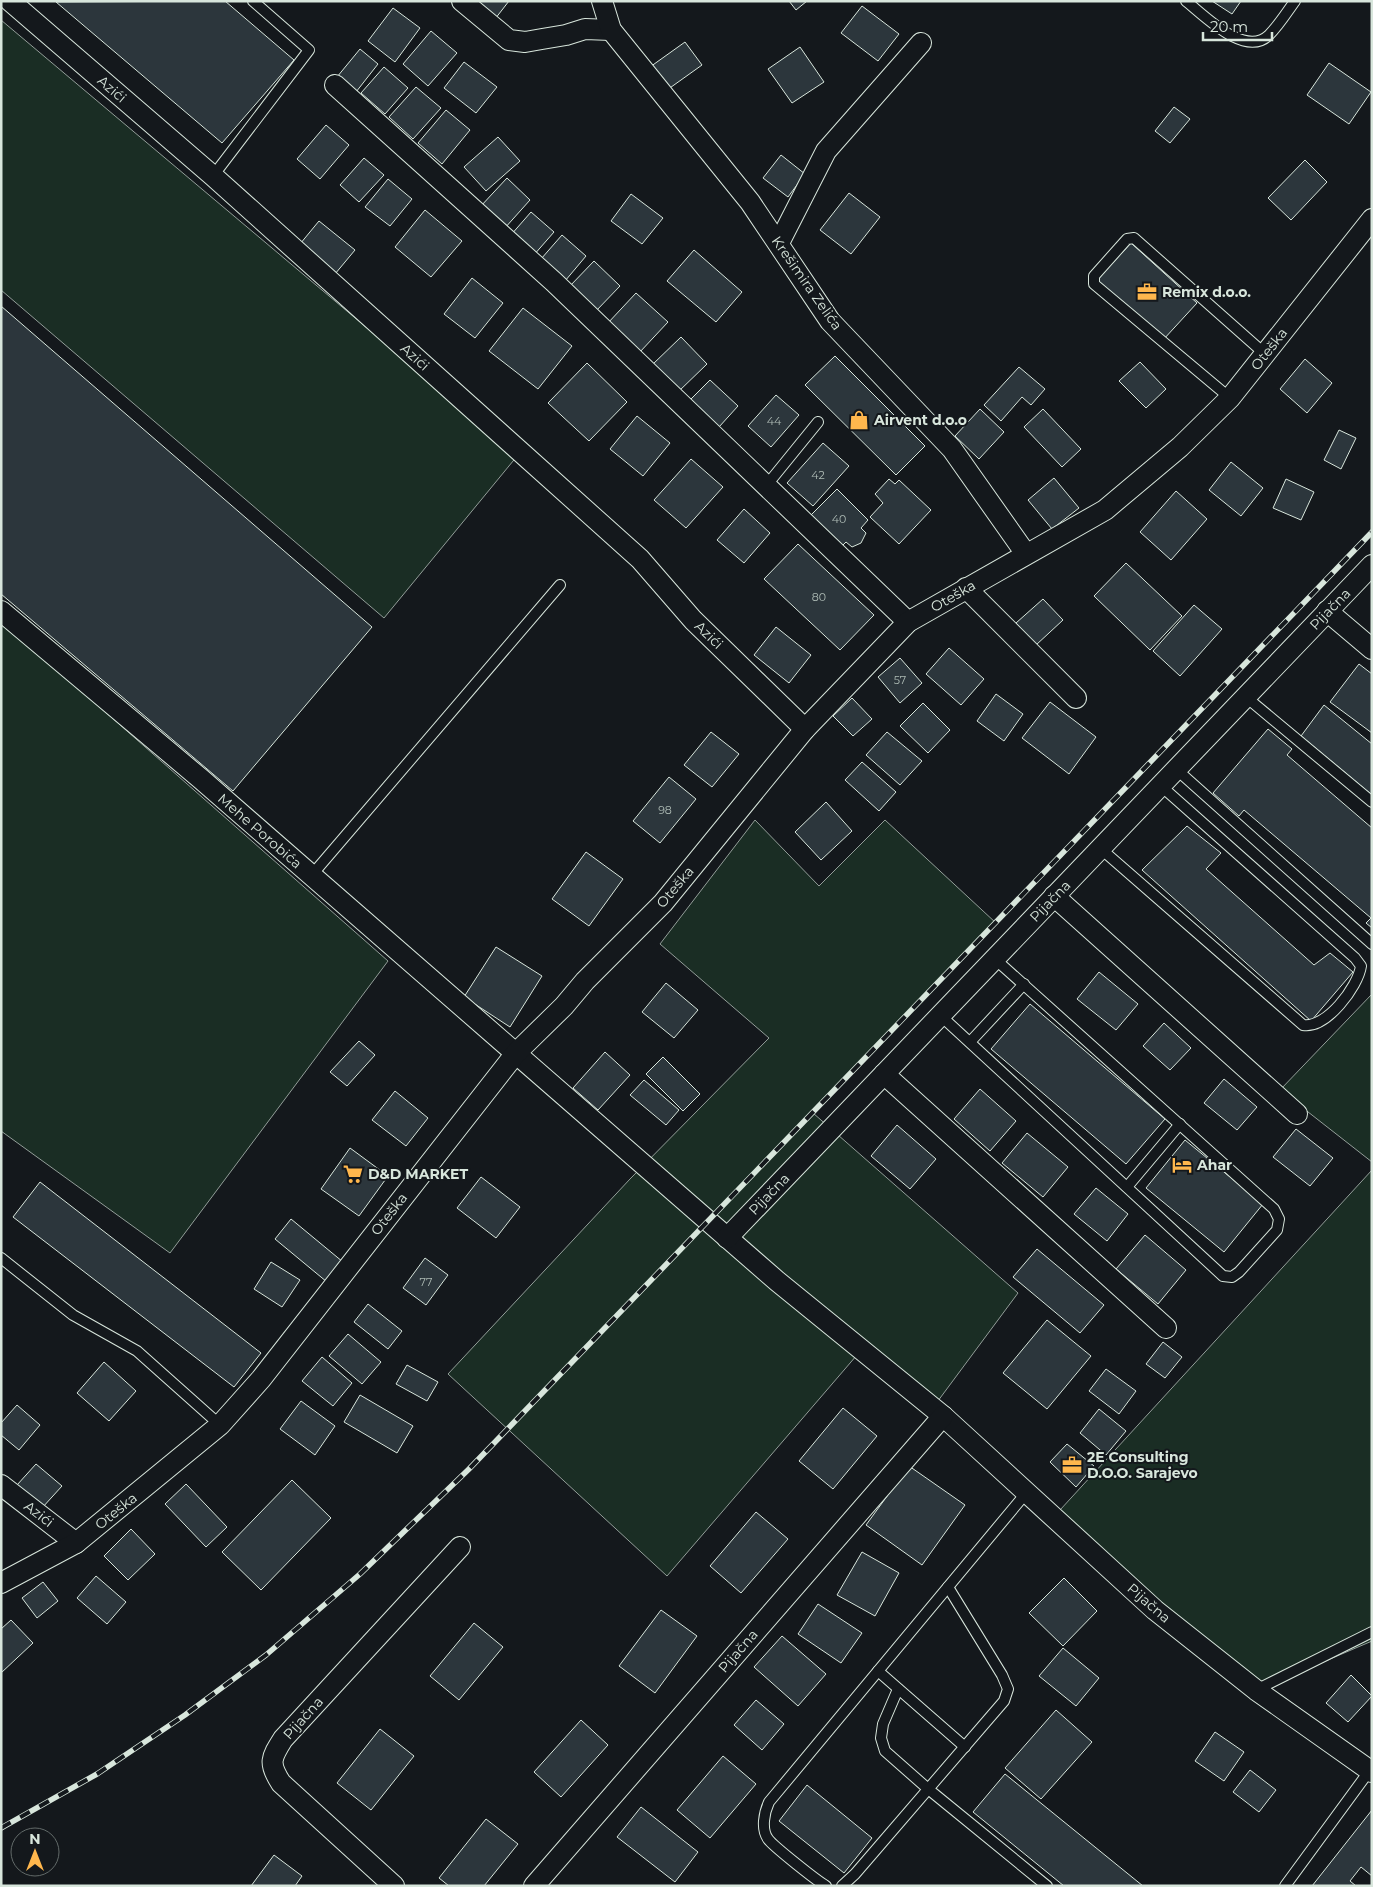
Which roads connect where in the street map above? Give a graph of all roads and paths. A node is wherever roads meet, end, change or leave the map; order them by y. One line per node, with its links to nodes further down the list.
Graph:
1 (253, 1): 10 (lane)
2 (462, 1): 7 (street)
3 (602, 1): 7 (street, Krešimira Zelića)
4 (1186, 1): 5 (lane)
5 (1295, 1)
6 (14, 2): 10 (street, Azići)
7 (612, 30): 12 (street, Krešimira Zelića)
8 (920, 43): 12 (street)
9 (335, 85): 16 (street)
10 (213, 176): 27 (street, Azići)
11 (1372, 219): 13 (street, Oteška)
12 (779, 243): 17 (street, Krešimira Zelića)
13 (1265, 354): 14 (street, Oteška); 14 (lane)
14 (1230, 398): 17 (street, Oteška)
15 (818, 422): 16 (lane)
16 (766, 486): 23 (street)
17 (1026, 554): 20 (street, Oteška)
18 (1372, 565): 22 (street, Pijačna)
19 (560, 585): 32 (lane)
20 (966, 588): 23 (street, Oteška); 26 (street)
21 (1, 611): 32 (street, Mehe Porobića)
22 (1328, 611): 24 (street); 25 (street, Pijačna)
23 (908, 622): 27 (street, Oteška)
24 (1372, 649)
25 (1246, 697): 28 (street, Pijačna); 30 (lane)
26 (1076, 698)
27 (805, 729): 39 (street, Oteška)
28 (1176, 769): 29 (street, Pijačna); 34 (lane)
29 (1160, 785): 31 (street, Pijačna); 31 (lane)
30 (1372, 802)
31 (1100, 848): 33 (street, Pijačna)
32 (311, 876): 39 (street, Mehe Porobića)
33 (1054, 896): 35 (street, Pijačna); 41 (street)
34 (1372, 944)
35 (995, 958): 36 (lane); 37 (street, Pijačna)
36 (1024, 984): 38 (lane); 42 (lane)
37 (940, 1016): 38 (lane); 40 (street, Pijačna)
38 (970, 1042): 43 (lane)
39 (516, 1053): 44 (street, Pijačna); 48 (street, Oteška)
40 (884, 1074): 44 (street, Pijačna); 46 (street)
41 (1297, 1114)
42 (1180, 1124): 43 (lane); 43 (lane)
43 (1127, 1187)
44 (727, 1238): 47 (street, Pijačna)
45 (1, 1258): 48 (lane)
46 (1166, 1328)
47 (942, 1416): 50 (street, Pijačna); 63 (street, Pijačna)
48 (220, 1425): 51 (street, Oteška)
49 (1, 1485): 51 (street, Azići)
50 (1027, 1492): 54 (lane); 58 (street, Pijačna)
51 (76, 1544): 53 (street, Oteška)
52 (460, 1547): 62 (street, Pijačna)
53 (1, 1583)
54 (948, 1587): 56 (lane); 59 (lane)
55 (1372, 1632): 58 (lane)
56 (878, 1671): 57 (lane); 64 (lane)
57 (898, 1689): 59 (lane); 61 (lane)
58 (1256, 1690): 60 (street, Pijačna)
59 (965, 1747): 61 (lane)
60 (1371, 1771): 67 (lane)
61 (927, 1788): 65 (lane); 66 (lane)
62 (394, 1886)
63 (534, 1886)
64 (826, 1886)
65 (842, 1886)
66 (1047, 1886)
67 (1285, 1886)

